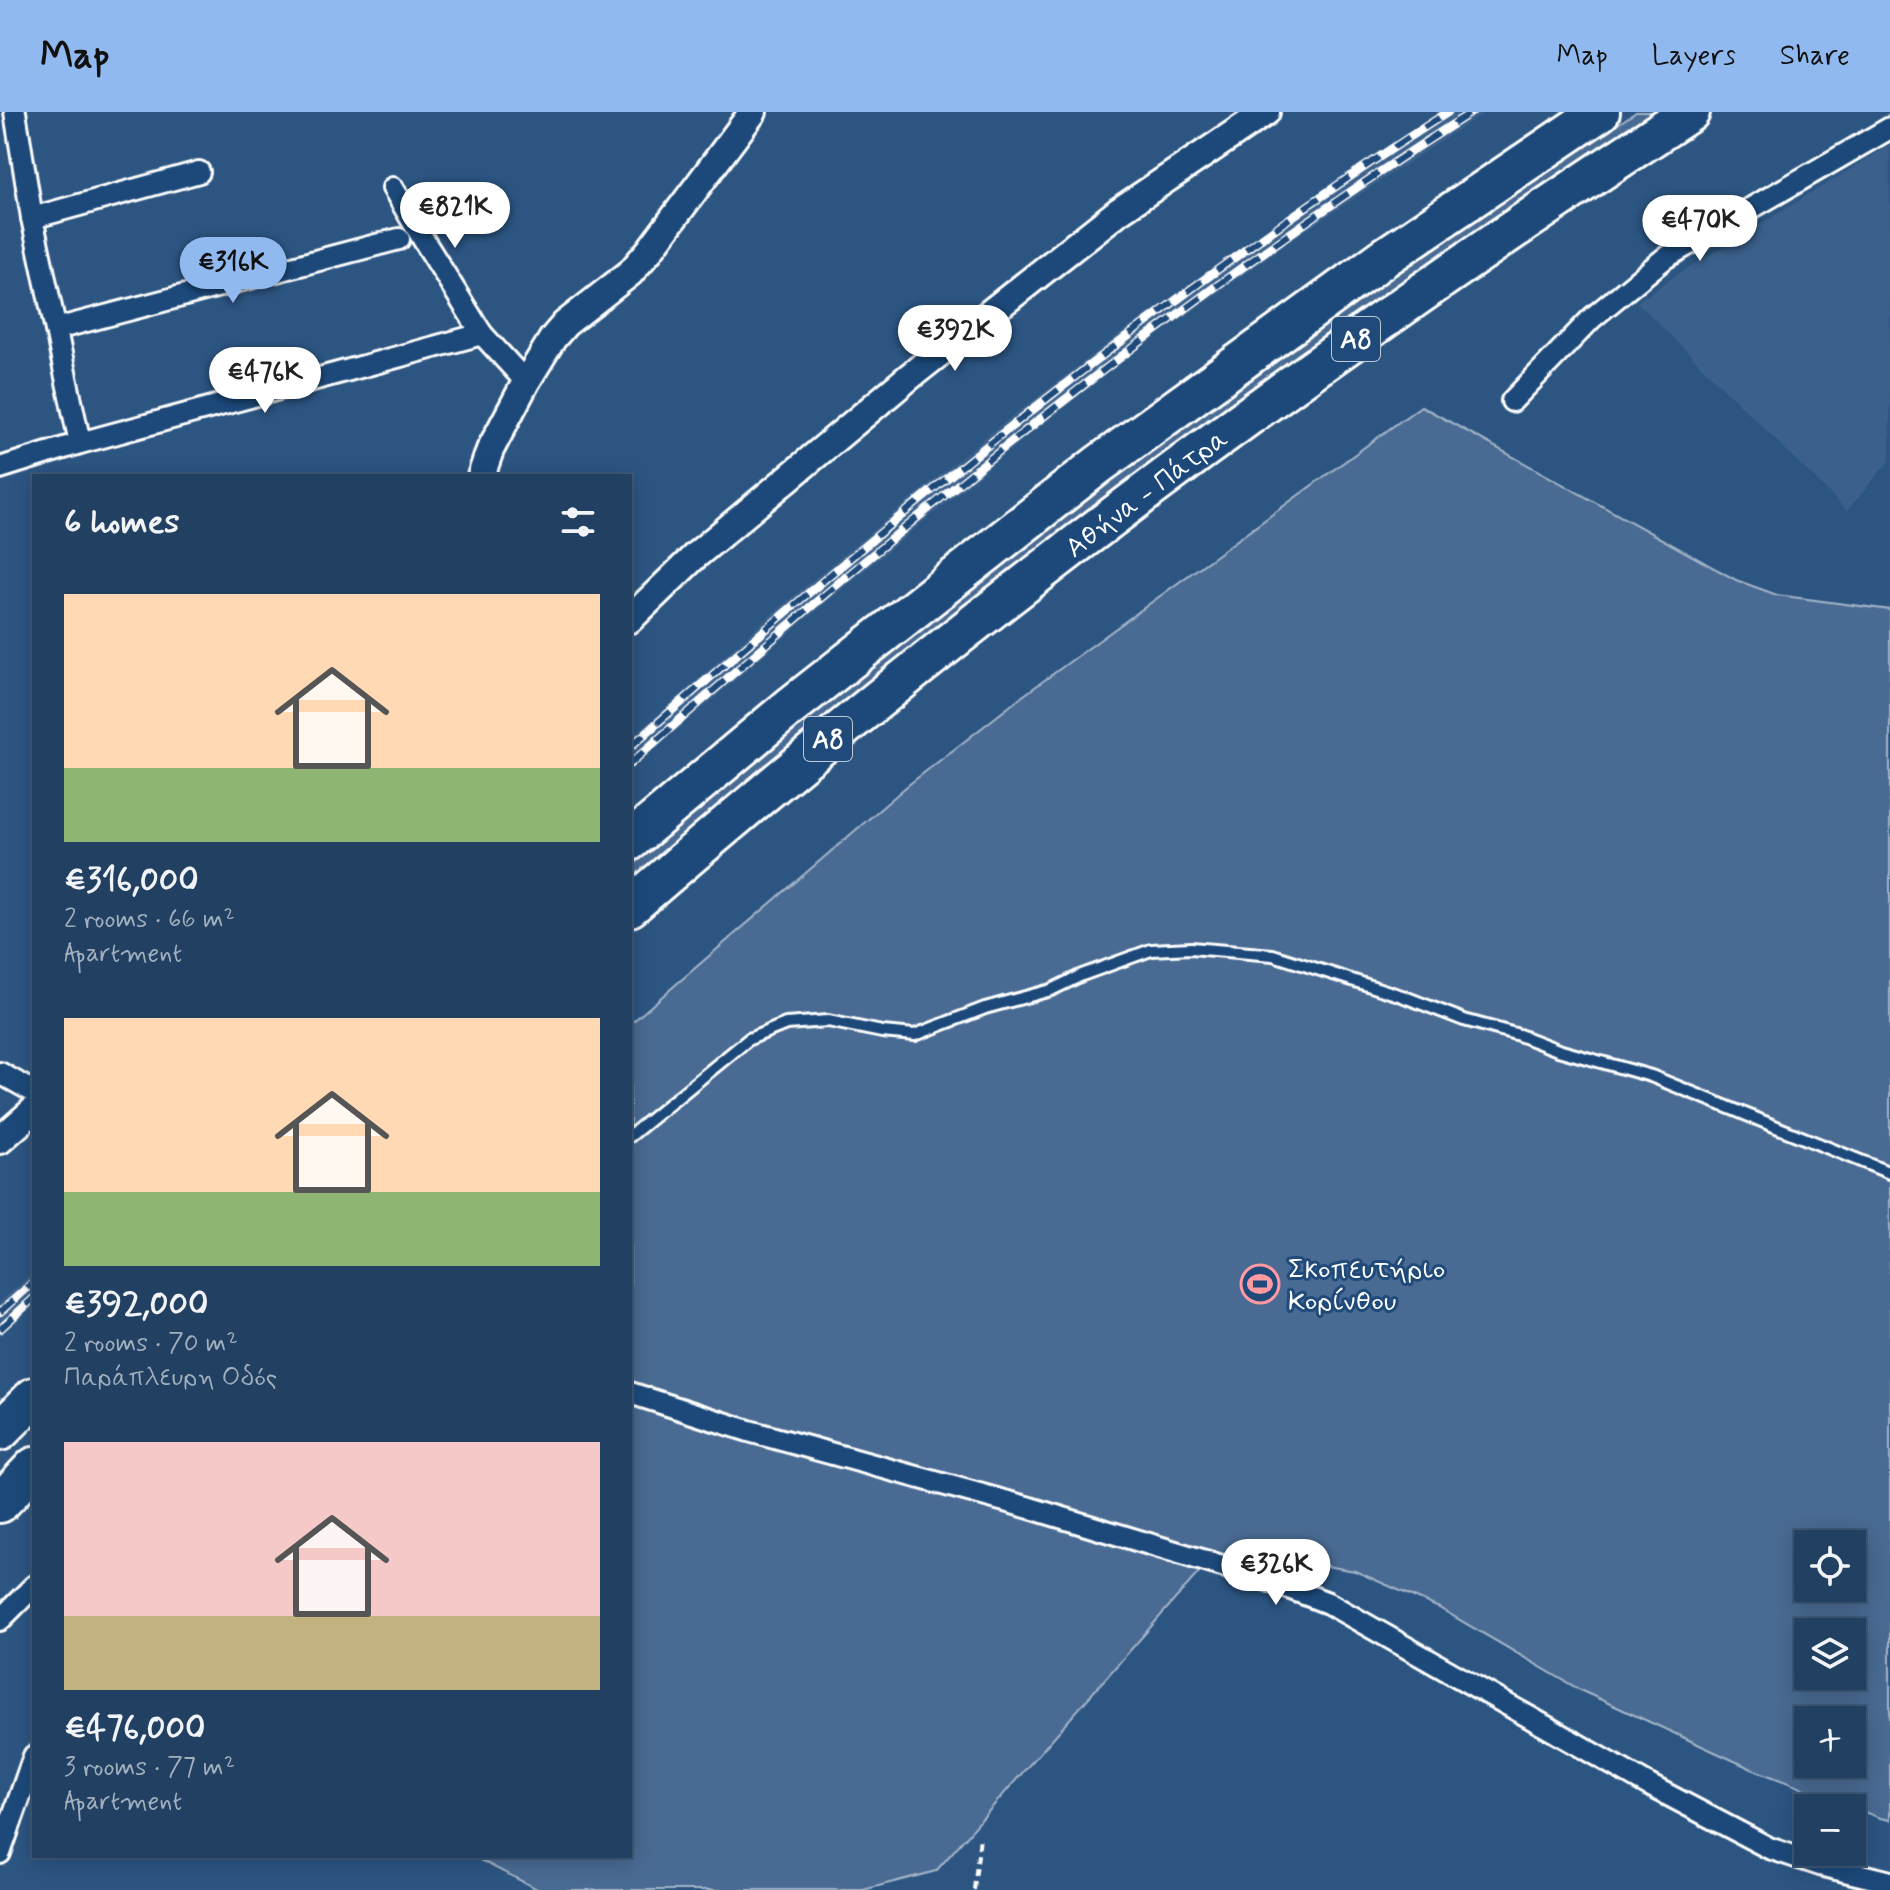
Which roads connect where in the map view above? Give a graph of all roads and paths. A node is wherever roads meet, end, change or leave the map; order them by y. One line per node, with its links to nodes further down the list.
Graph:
1 (15, 112): 9 (street)
2 (753, 112): 13 (street)
3 (1266, 112): 18 (street)
4 (1600, 112): 19 (highway, Αθήνα - Πάτρα / Α8)
5 (1690, 112): 20 (highway, Αθήνα - Πάτρα / Α8)
6 (1890, 128): 14 (street)
7 (199, 172): 9 (street)
8 (393, 188): 12 (street)
9 (32, 218): 11 (street)
10 (399, 239): 11 (street)
11 (56, 329): 15 (street)
12 (482, 334): 13 (street); 15 (street)
13 (526, 382): 17 (street)
14 (1512, 401)
15 (80, 443): 16 (street)
16 (0, 468)
17 (482, 474)
18 (632, 617)
19 (632, 839)
20 (632, 905)
21 (0, 1073): 22 (street)
22 (32, 1091)
23 (32, 1112): 25 (street)
24 (632, 1134): 26 (lane)
25 (0, 1140)
26 (1890, 1173)
27 (632, 1394): 37 (street)
28 (32, 1399): 29 (highway)
29 (0, 1431)
30 (32, 1469): 31 (highway)
31 (0, 1503)
32 (32, 1588): 33 (street)
33 (0, 1620)
34 (32, 1762): 36 (street)
35 (980, 1837): 38 (path)
36 (0, 1853)
37 (1890, 1882)
38 (974, 1890)

